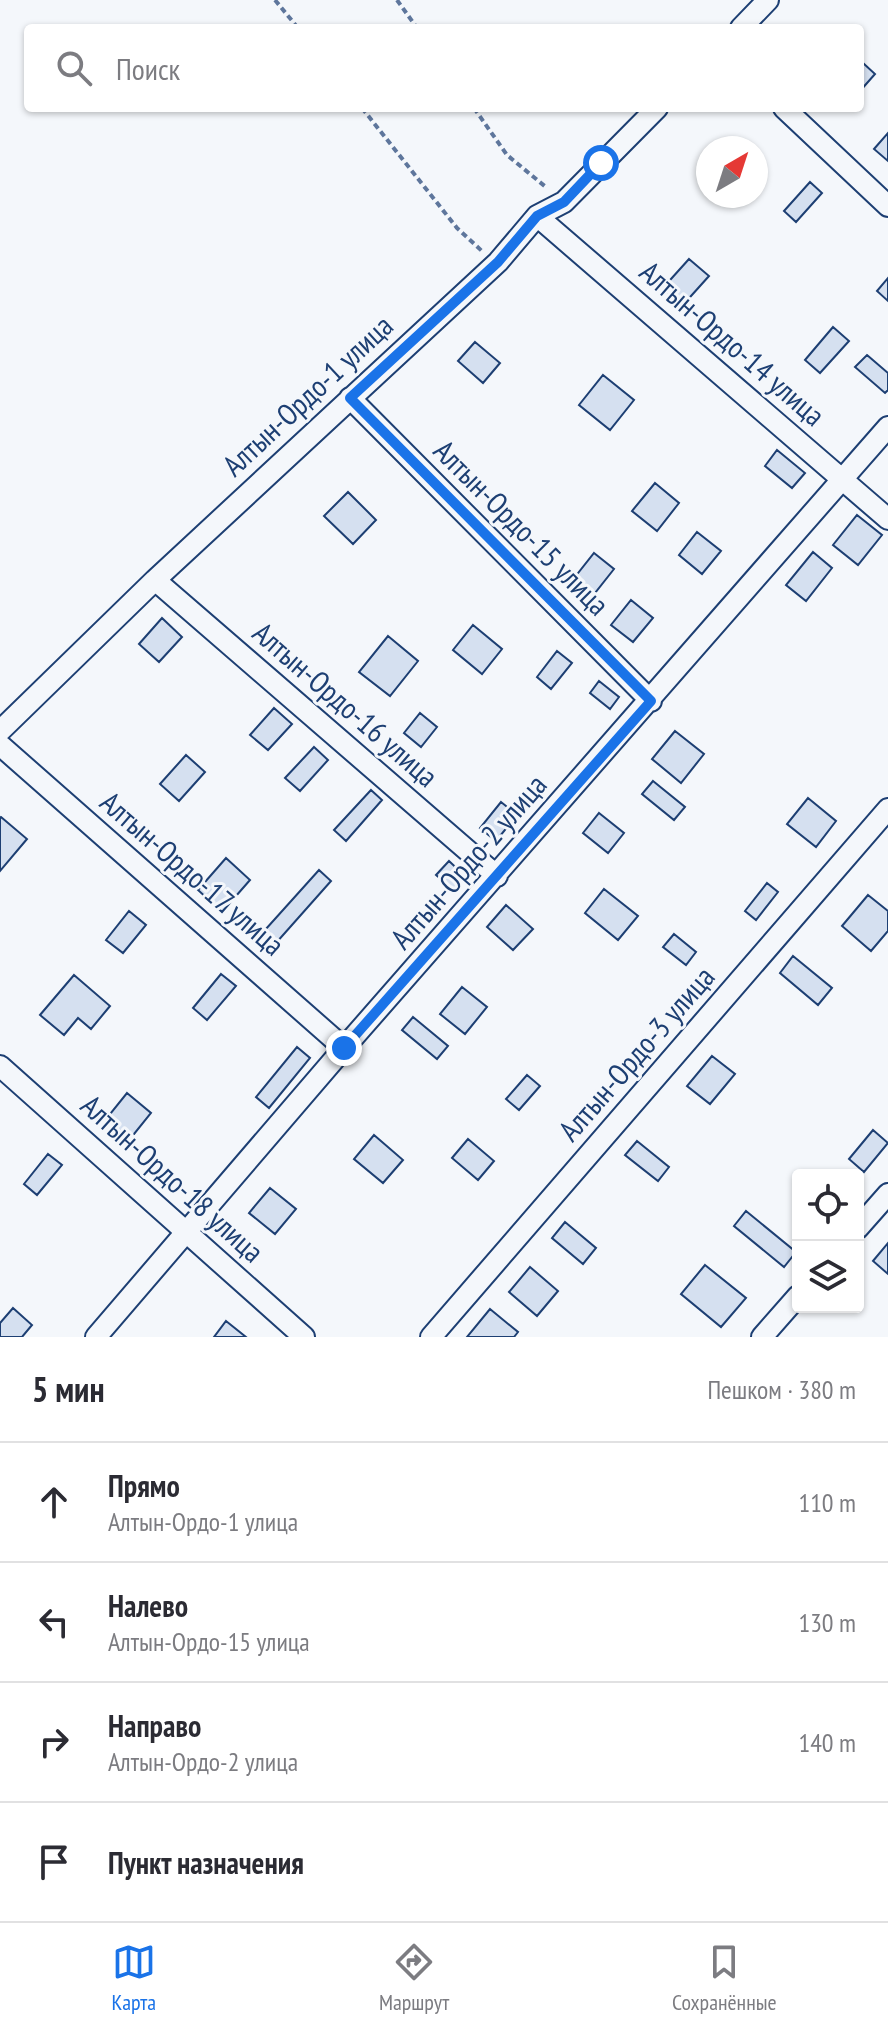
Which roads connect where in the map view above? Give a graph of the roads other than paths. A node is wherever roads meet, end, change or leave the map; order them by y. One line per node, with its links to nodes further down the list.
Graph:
1 (768, 0): 2 (street)
2 (745, 24)
3 (653, 112): 6 (street, Алтын-Ордо-1 улица)
4 (788, 112): 5 (street)
5 (888, 206)
6 (537, 216): 7 (street, Алтын-Ордо-1 улица); 9 (street, Алтын-Ордо-14 улица)
7 (350, 398): 11 (street, Алтын-Ордо-1 улица); 12 (street, Алтын-Ордо-15 улица)
8 (888, 427): 9 (street, Алтын-Ордо-2 улица)
9 (843, 480): 10 (street, Алтын-Ордо-14 улица); 12 (street, Алтын-Ордо-2 улица)
10 (888, 519)
11 (155, 580): 13 (street, Алтын-Ордо-1 улица); 16 (street, Алтын-Ордо-16 улица)
12 (651, 701): 16 (street, Алтын-Ордо-2 улица)
13 (0, 731)
14 (0, 745): 17 (street, Алтын-Ордо-17 улица)
15 (888, 809): 25 (street, Алтын-Ордо-3 улица)
16 (497, 876): 17 (street, Алтын-Ордо-2 улица)
17 (344, 1048): 21 (street, Алтын-Ордо-2 улица)
18 (0, 1066): 21 (street, Алтын-Ордо-18 улица)
19 (888, 1194): 20 (street)
20 (864, 1221)
21 (187, 1233): 23 (street, Алтын-Ордо-2 улица); 24 (street, Алтын-Ордо-18 улица)
22 (792, 1303): 26 (street)
23 (96, 1337)
24 (304, 1337)
25 (431, 1337)
26 (762, 1337)

